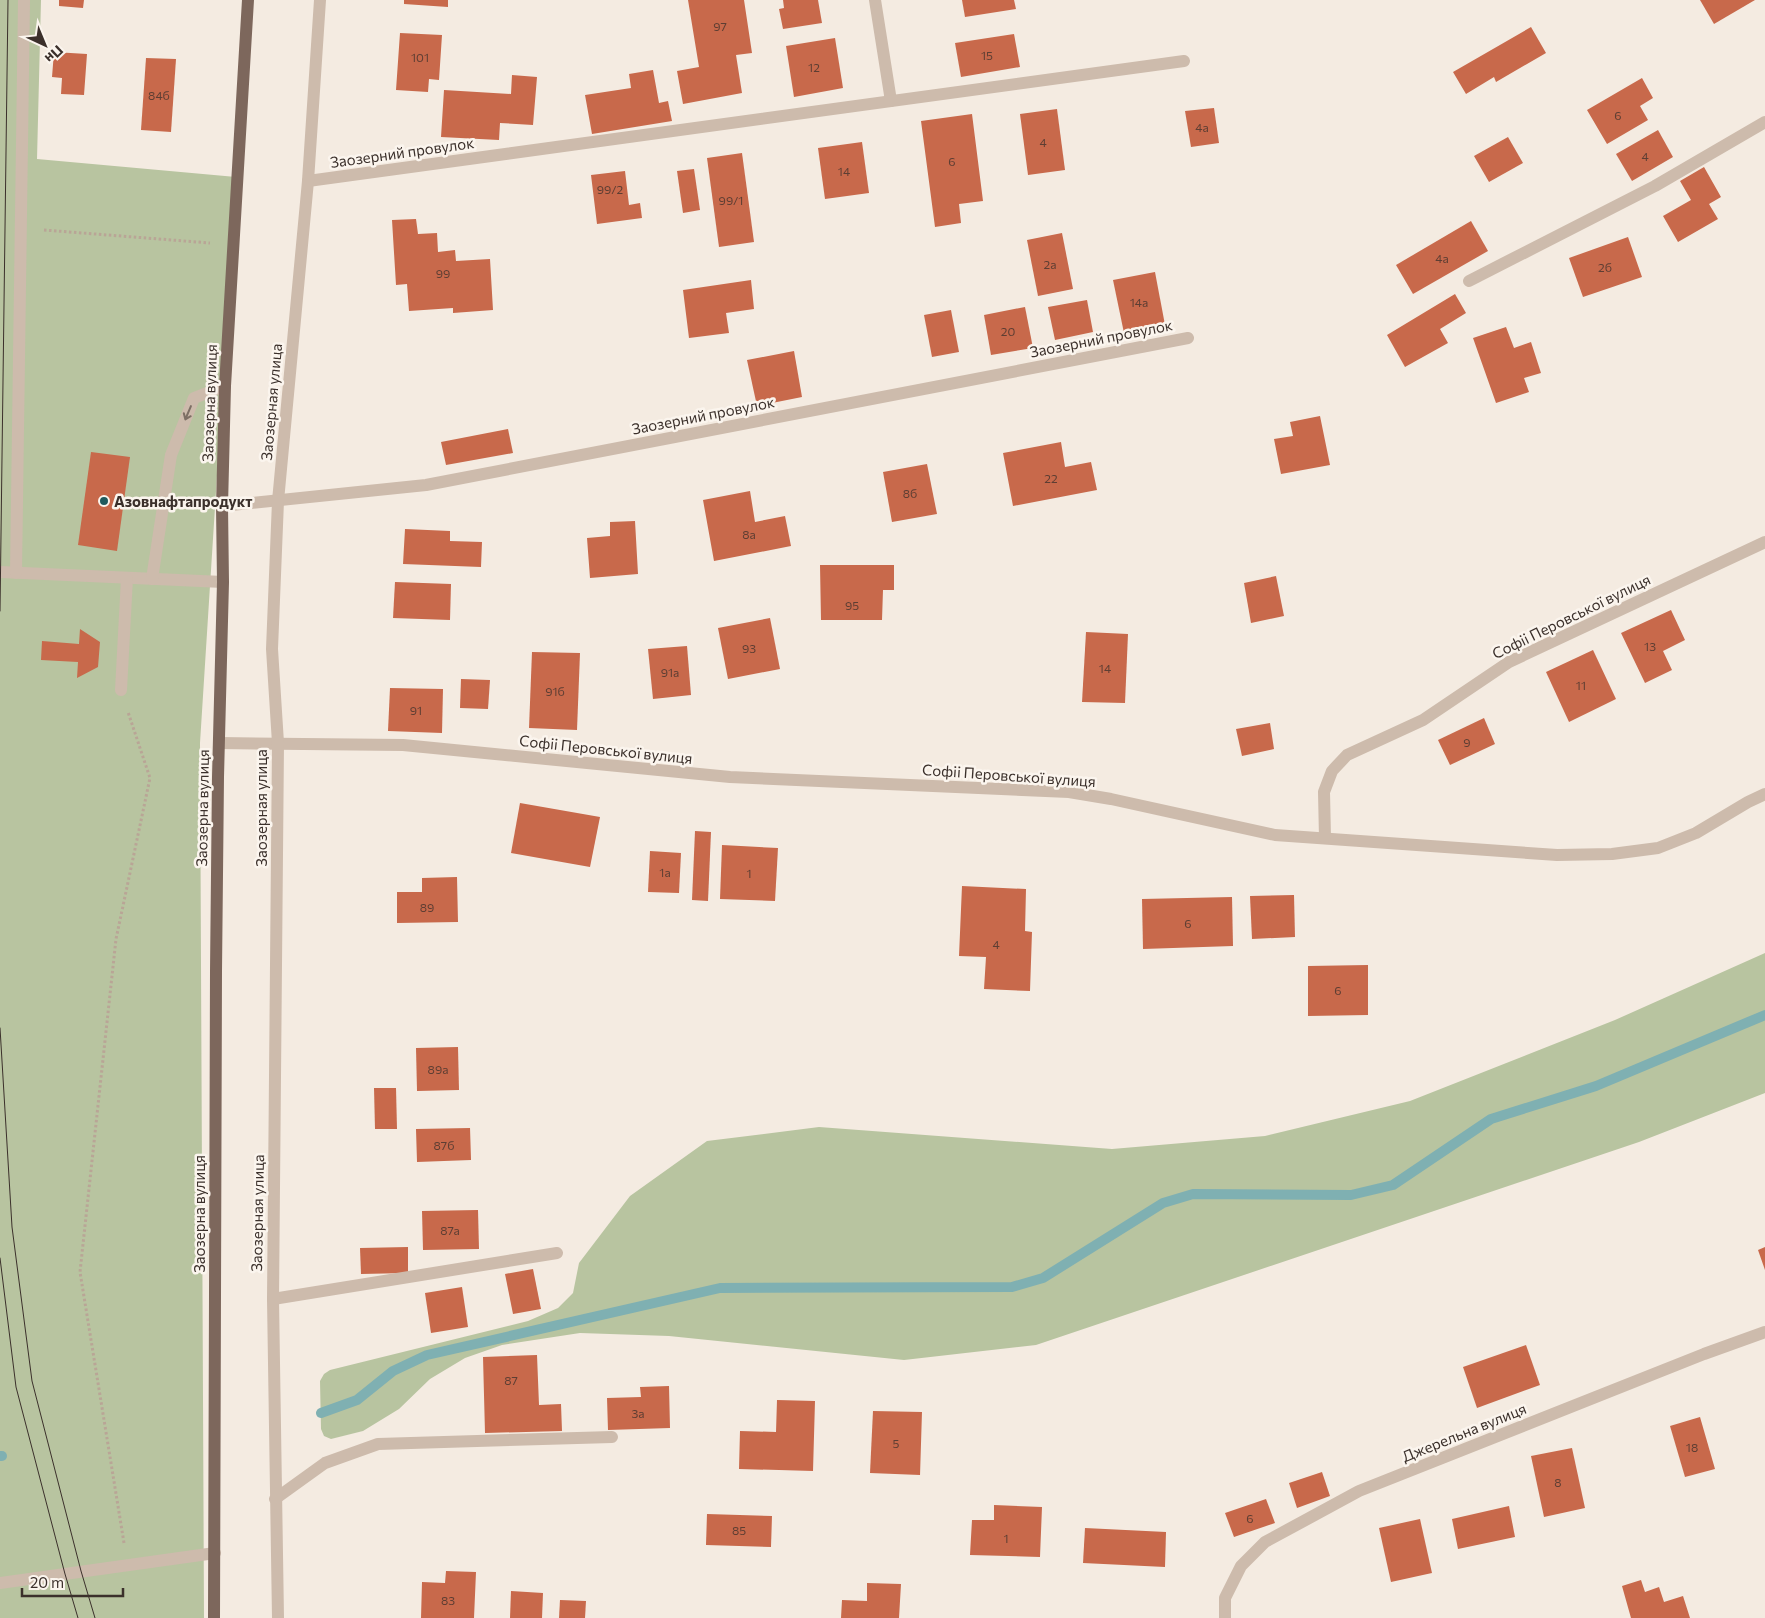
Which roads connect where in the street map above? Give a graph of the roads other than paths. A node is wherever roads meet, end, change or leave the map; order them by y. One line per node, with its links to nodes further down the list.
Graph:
1 (24, 0): 16 (street)
2 (248, 0): 11 (main road, Заозерна вулиця)
3 (320, 0): 8 (street, Заозерная улица)
4 (875, 0): 6 (street)
5 (1184, 62): 6 (street, Заозерний провулок)
6 (891, 101): 8 (street, Заозерний провулок)
7 (1765, 122): 9 (street)
8 (308, 181): 12 (street, Заозерная улица)
9 (1470, 281)
10 (1188, 338): 12 (street, Заозерний провулок)
11 (225, 386): 13 (main road, Заозерна вулиця); 18 (street, one-way to 18)
12 (278, 501): 13 (street, Заозерний провулок); 22 (street, Заозерная улица)
13 (222, 506): 19 (main road, Заозерна вулиця)
14 (1765, 542): 24 (street, Софіі Перовської вулиця)
15 (0, 572): 16 (street)
16 (16, 573): 17 (street)
17 (128, 578): 18 (street); 20 (street)
18 (152, 579): 19 (street)
19 (223, 582): 21 (main road, Заозерна вулиця)
20 (121, 690)
21 (219, 743): 22 (street, Софіі Перовської вулиця); 30 (main road, Заозерна вулиця)
22 (278, 743): 24 (street, Софіі Перовської вулиця); 26 (street, Заозерная улица)
23 (1765, 794): 24 (street)
24 (1325, 838)
25 (557, 1253): 26 (street)
26 (273, 1299): 29 (street, Заозерная улица)
27 (1765, 1332): 34 (street, Джерельна вулиця)
28 (612, 1437): 29 (street)
29 (275, 1499): 33 (street, Заозерная улица)
30 (215, 1553): 31 (street); 32 (main road, Заозерна вулиця)
31 (0, 1583)
32 (214, 1618)
33 (278, 1618)
34 (1225, 1618)

